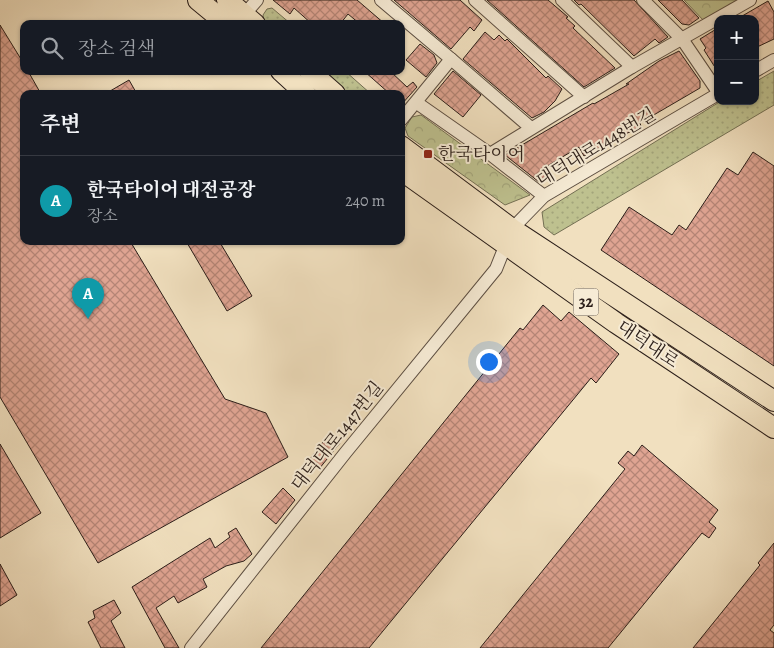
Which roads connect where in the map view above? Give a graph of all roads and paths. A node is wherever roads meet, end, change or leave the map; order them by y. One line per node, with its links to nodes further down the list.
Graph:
1 (198, 0): 8 (main road)
2 (227, 0): 8 (main road)
3 (381, 0): 10 (street)
4 (475, 0): 22 (street)
5 (562, 0): 14 (street)
6 (643, 0): 11 (street)
7 (750, 0): 11 (street)
8 (244, 17)
9 (405, 20): 12 (street)
10 (405, 20)
11 (682, 39): 14 (street); 18 (street)
12 (451, 59): 23 (street); 25 (street)
13 (774, 60): 15 (street)
14 (632, 67): 22 (street)
15 (759, 69)
16 (285, 75): 19 (main road)
17 (314, 75): 20 (main road)
18 (714, 87)
19 (302, 90)
20 (330, 90)
21 (714, 95): 29 (street, 대덕대로1448번길)
22 (584, 97): 25 (street)
23 (417, 103): 24 (street); 27 (street)
24 (405, 116)
25 (531, 128): 27 (street)
26 (405, 149): 30 (main road, 대덕대로 / 32)
27 (490, 154): 29 (street)
28 (405, 172): 30 (main road, 대덕대로 / 32)
29 (544, 196): 30 (street, 대덕대로1448번길)
30 (509, 237): 31 (main road, 대덕대로 / 32); 32 (main road, 대덕대로 / 32); 33 (street, 대덕대로1447번길)
31 (774, 401)
32 (774, 428)
33 (191, 648)

